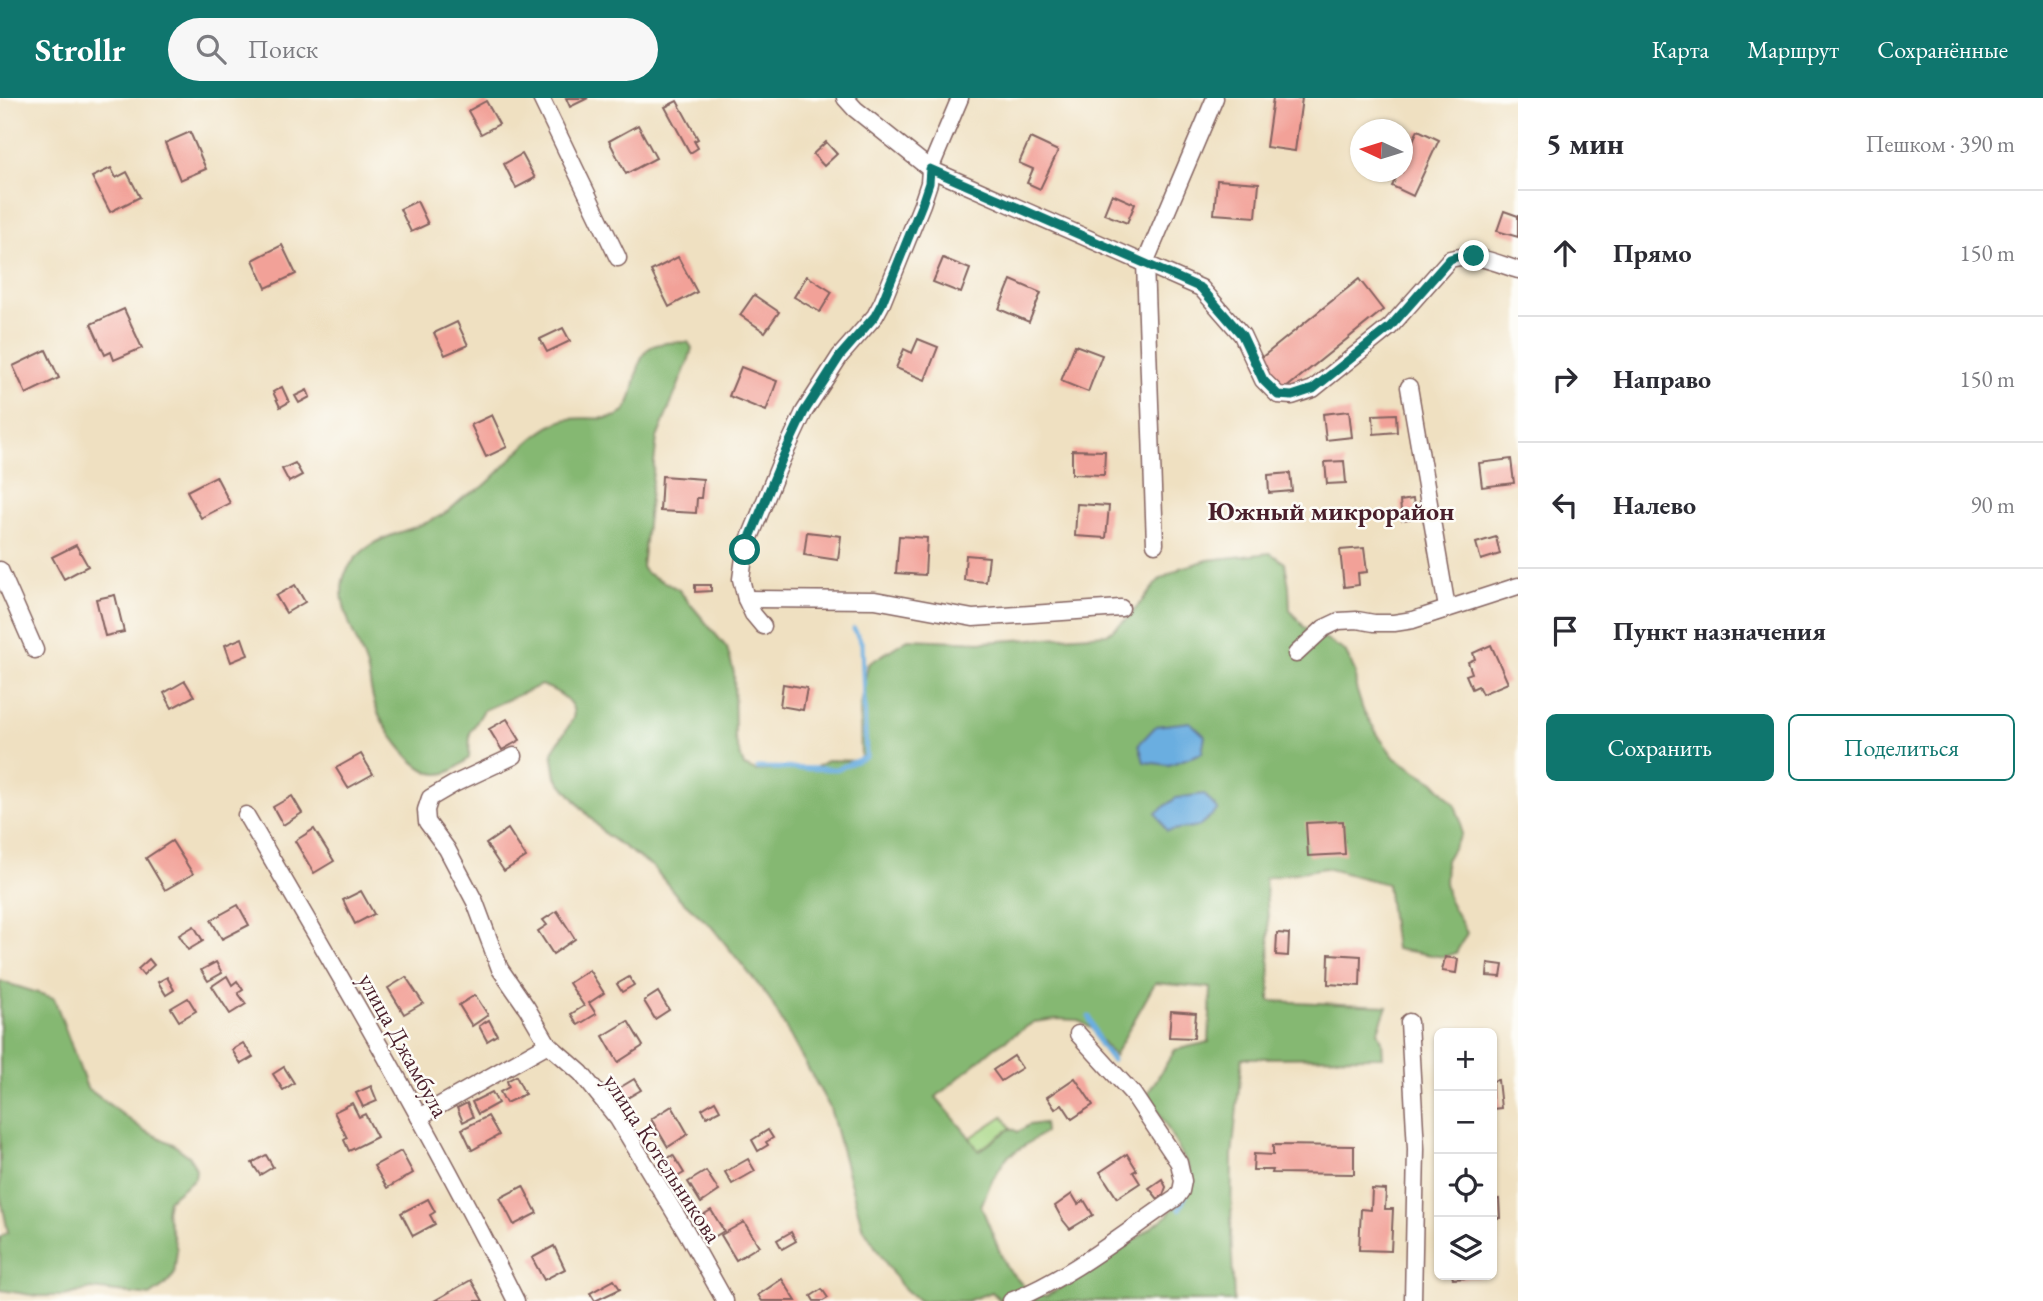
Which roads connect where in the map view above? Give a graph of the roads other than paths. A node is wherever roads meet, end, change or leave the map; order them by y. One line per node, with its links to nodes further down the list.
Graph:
1 (541, 98): 6 (street)
2 (845, 98): 5 (street)
3 (960, 98): 5 (street)
4 (1215, 98): 7 (street)
5 (930, 169): 7 (street); 13 (street)
6 (618, 258)
7 (1145, 263): 8 (street); 10 (street)
8 (1518, 270)
9 (1409, 387): 15 (street)
10 (1155, 544)
11 (0, 570): 17 (street)
12 (1518, 586): 15 (street)
13 (746, 599): 14 (street); 16 (street)
14 (1121, 608)
15 (1447, 608): 18 (street)
16 (763, 626)
17 (35, 650)
18 (1296, 653)
19 (513, 756): 23 (street, улица Котельникова)
20 (246, 815): 24 (street, улица Джамбула)
21 (1409, 1022): 28 (street)
22 (1078, 1034): 27 (street)
23 (548, 1044): 24 (street); 26 (street, улица Котельникова)
24 (419, 1117): 25 (street, улица Джамбула)
25 (516, 1301)
26 (725, 1301)
27 (1011, 1301)
28 (1413, 1301)

